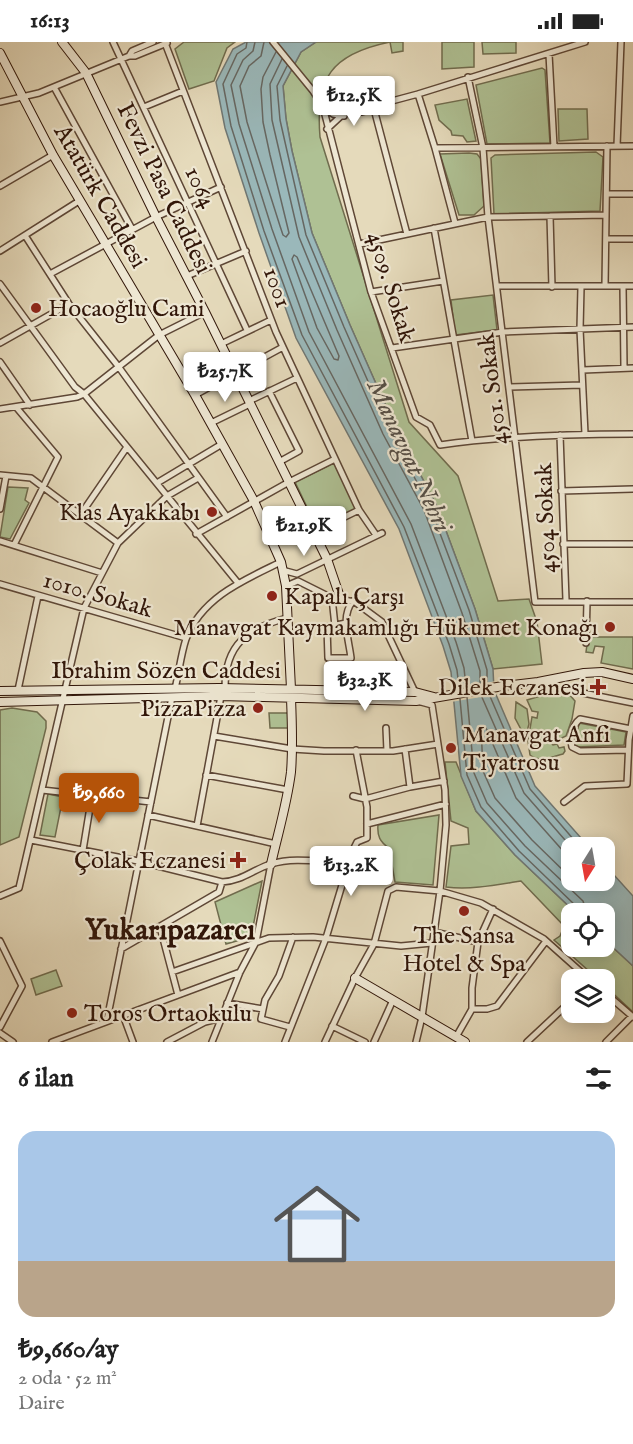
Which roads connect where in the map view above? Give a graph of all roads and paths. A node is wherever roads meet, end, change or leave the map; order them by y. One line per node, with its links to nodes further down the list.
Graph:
1 (62, 42): 12 (street, Fevzi Pasa Caddesi)
2 (113, 42): 11 (street, 1064)
3 (153, 42): 10 (street)
4 (273, 42): 19 (street)
5 (585, 42): 9 (street)
6 (621, 42): 27 (street)
7 (167, 43): 10 (street); 15 (street, 1001)
8 (0, 53): 17 (street, Atatürk Caddesi)
9 (549, 54): 13 (street); 29 (street)
10 (129, 56): 11 (street)
11 (122, 59): 12 (street); 21 (street, 1064)
12 (86, 73): 14 (street); 41 (street, Fevzi Pasa Caddesi)
13 (468, 77): 16 (street); 31 (street, 4501. Sokak)
14 (54, 87): 17 (street); 45 (street)
15 (183, 91): 21 (street); 34 (street, 1001)
16 (418, 94): 18 (street); 30 (street)
17 (24, 96): 20 (street); 32 (street, Atatürk Caddesi)
18 (403, 98): 19 (street); 23 (street)
19 (319, 99): 22 (street, 4509. Sokak)
20 (0, 102)
21 (144, 107): 38 (street, 1064)
22 (323, 107): 24 (street); 25 (street, 4509. Sokak)
23 (374, 109): 24 (street); 46 (street)
24 (341, 116): 25 (street)
25 (327, 129): 51 (street, 4509. Sokak)
26 (607, 146): 27 (street); 29 (street); 35 (street)
27 (618, 146): 28 (street)
28 (633, 146)
29 (554, 147): 31 (street)
30 (435, 148): 31 (street); 43 (street)
31 (483, 148): 42 (street, 4501. Sokak)
32 (53, 155): 33 (street); 37 (street, Atatürk Caddesi)
33 (0, 186)
34 (221, 187): 38 (street); 53 (street, 1001)
35 (607, 194): 36 (street); 39 (street)
36 (633, 194)
37 (79, 201): 47 (street); 50 (street, Atatürk Caddesi)
38 (188, 202): 41 (street); 54 (street, 1064)
39 (606, 215): 40 (street); 48 (street)
40 (550, 216): 42 (street); 62 (street)
41 (156, 217): 45 (street); 56 (street, Fevzi Pasa Caddesi)
42 (488, 217): 43 (street); 59 (street, 4501. Sokak)
43 (455, 224): 44 (street)
44 (434, 228): 46 (street); 57 (street)
45 (132, 229): 50 (street)
46 (407, 234): 51 (street)
47 (26, 237): 52 (street); 55 (street)
48 (606, 239): 49 (street); 60 (street)
49 (633, 239)
50 (104, 243): 55 (street); 75 (street, Atatürk Caddesi)
51 (360, 244): 65 (street, 4509. Sokak)
52 (0, 251)
53 (246, 251): 54 (street); 68 (street, 1001)
54 (217, 263): 56 (street); 73 (street, 1064)
55 (50, 274): 66 (street)
56 (187, 276): 67 (street, Fevzi Pasa Caddesi)
57 (443, 281): 65 (street); 76 (street)
58 (0, 284): 69 (street)
59 (498, 286): 62 (street); 74 (street, 4501. Sokak)
60 (604, 286): 63 (street); 64 (street)
61 (633, 286): 64 (street)
62 (552, 287): 63 (street)
63 (581, 287): 72 (street)
64 (623, 287): 70 (street)
65 (371, 292): 80 (street, 4509. Sokak)
66 (69, 304): 69 (street); 82 (street)
67 (205, 312): 75 (street); 78 (street, Fevzi Pasa Caddesi)
68 (271, 320): 73 (street); 79 (street, 1001)
69 (30, 326): 77 (street); 91 (street)
70 (622, 327): 71 (street); 72 (street); 83 (street)
71 (633, 327)
72 (580, 329): 74 (street); 85 (street)
73 (247, 330): 78 (street)
74 (503, 333): 76 (street); 89 (street, 4501. Sokak)
75 (159, 335): 82 (street); 92 (street, Atatürk Caddesi)
76 (454, 339): 80 (street); 102 (street)
77 (0, 343)
78 (221, 344): 86 (street, Fevzi Pasa Caddesi)
79 (283, 347): 86 (street); 87 (street, 1001)
80 (392, 348): 102 (street, 4509. Sokak)
81 (0, 362): 94 (street)
82 (118, 366): 91 (street); 107 (street)
83 (624, 368): 84 (street); 85 (street)
84 (633, 368)
85 (583, 370): 88 (street)
86 (235, 373): 92 (street); 93 (street, Fevzi Pasa Caddesi)
87 (297, 378): 90 (street); 105 (street, 1001)
88 (582, 385): 89 (street); 98 (street)
89 (510, 387): 101 (street, 4501. Sokak)
90 (269, 391): 93 (street); 106 (street)
91 (84, 394): 94 (street); 104 (street)
92 (195, 395): 97 (street, Atatürk Caddesi)
93 (249, 402): 97 (street); 106 (street, Fevzi Pasa Caddesi)
94 (30, 405): 95 (street)
95 (16, 407): 96 (street); 112 (street)
96 (0, 409)
97 (210, 423): 103 (street, Atatürk Caddesi)
98 (585, 434): 99 (street); 100 (street)
99 (633, 434)
100 (560, 435): 101 (street); 114 (street, 4504 Sokak)
101 (516, 438): 102 (street); 137 (street, 4501. Sokak)
102 (472, 441)
103 (222, 444): 107 (street); 116 (street, Atatürk Caddesi)
104 (127, 447): 111 (street); 119 (street)
105 (335, 459): 110 (street); 118 (street, 1001)
106 (279, 462): 110 (street, Fevzi Pasa Caddesi)
107 (189, 464): 109 (street); 111 (street)
108 (3, 475): 112 (street); 117 (street)
109 (198, 478): 115 (street); 120 (street)
110 (289, 482): 116 (street); 121 (street, Fevzi Pasa Caddesi)
111 (157, 483): 115 (street)
112 (44, 487): 119 (street); 127 (street)
113 (633, 489): 114 (street)
114 (561, 491): 125 (street, 4504 Sokak)
115 (167, 495): 122 (street); 124 (street)
116 (254, 501): 120 (street); 129 (street, Atatürk Caddesi)
117 (0, 509)
118 (359, 510): 121 (street); 128 (street, 1001)
119 (81, 514): 124 (street)
120 (227, 517): 122 (street)
121 (314, 532): 128 (street, Fevzi Pasa Caddesi)
122 (196, 534): 131 (street)
123 (0, 541): 127 (street)
124 (118, 543): 130 (street)
125 (563, 543): 126 (street); 137 (street, 4504 Sokak)
126 (633, 543)
127 (14, 545): 130 (street)
128 (327, 559): 129 (street); 136 (street, Fevzi Pasa Caddesi)
129 (282, 566): 131 (street); 133 (street, Atatürk Caddesi)
130 (102, 573): 141 (street)
131 (238, 583): 145 (street)
132 (0, 584): 134 (street, 1010. Sokak)
133 (285, 586): 135 (street); 142 (street, Atatürk Caddesi)
134 (38, 596): 141 (street, 1010. Sokak); 152 (street)
135 (332, 598): 136 (street); 144 (street)
136 (341, 600): 138 (street)
137 (566, 600): 139 (street, 4501. Sokak)
138 (353, 601): 143 (street); 155 (street)
139 (586, 601): 140 (street, 4501. Sokak); 146 (street)
140 (633, 602)
141 (84, 608): 145 (street, 1010. Sokak); 154 (street)
142 (287, 618): 151 (street); 157 (street, Atatürk Caddesi)
143 (346, 623): 144 (street); 144 (street)
144 (335, 626)
145 (186, 638): 150 (street)
146 (586, 642)
147 (633, 674): 149 (street)
148 (633, 679): 149 (street)
149 (525, 683): 159 (street)
150 (175, 688): 151 (street, Ibrahim Sözen Caddesi); 154 (street, Ibrahim Sözen Caddesi)
151 (225, 688): 157 (street, Ibrahim Sözen Caddesi)
152 (18, 690): 153 (street, Ibrahim Sözen Caddesi); 154 (street, Ibrahim Sözen Caddesi)
153 (0, 691)
154 (65, 691): 161 (street)
155 (415, 692): 157 (street, Ibrahim Sözen Caddesi); 159 (street, Ibrahim Sözen Caddesi)
156 (583, 693): 164 (street)
157 (291, 694): 158 (street, Ibrahim Sözen Caddesi); 162 (street, Ibrahim Sözen Caddesi); 170 (street, Atatürk Caddesi)
158 (220, 696): 160 (street, Ibrahim Sözen Caddesi); 168 (street)
159 (435, 697): 162 (street, Ibrahim Sözen Caddesi)
160 (172, 698): 161 (street, Ibrahim Sözen Caddesi); 184 (street)
161 (63, 700): 163 (street, Ibrahim Sözen Caddesi); 179 (street)
162 (416, 701): 169 (street)
163 (0, 702)
164 (633, 703)
165 (633, 716): 167 (street)
166 (386, 728): 174 (street)
167 (631, 731): 173 (street); 173 (street)
168 (214, 736): 170 (street); 175 (street)
169 (438, 744): 171 (street); 176 (street)
170 (292, 749): 172 (street); 180 (street, Atatürk Caddesi)
171 (405, 749): 174 (street); 178 (street)
172 (357, 750): 174 (street); 183 (street)
173 (628, 750): 177 (street)
174 (387, 751)
175 (206, 775): 180 (street); 189 (street)
176 (444, 781): 178 (street); 186 (street)
177 (630, 786): 185 (street)
178 (411, 787): 183 (street)
179 (42, 790): 181 (street); 190 (street)
180 (288, 790): 191 (street, Atatürk Caddesi)
181 (92, 795): 184 (street); 192 (street)
182 (353, 796): 183 (street)
183 (366, 799): 188 (street)
184 (151, 802): 187 (street)
185 (564, 802)
186 (446, 804): 188 (street); 199 (street)
187 (148, 815): 189 (street); 193 (street)
188 (367, 824): 194 (street)
189 (197, 826): 191 (street)
190 (31, 840): 192 (street); 200 (street)
191 (276, 844): 195 (street, Atatürk Caddesi)
192 (83, 850): 193 (street)
193 (138, 861): 198 (street); 212 (street)
194 (348, 863): 195 (street); 205 (street)
195 (271, 864): 196 (street); 197 (street)
196 (257, 871): 197 (street); 198 (street)
197 (268, 879): 208 (street)
198 (222, 882): 202 (street)
199 (440, 891): 201 (street); 203 (street); 211 (street)
200 (0, 896)
201 (493, 909): 207 (street); 209 (street)
202 (160, 927): 212 (street); 214 (street)
203 (434, 932): 209 (street); 210 (street)
204 (293, 937): 205 (street); 208 (street); 221 (street)
205 (326, 938): 211 (street); 231 (street)
206 (0, 940): 230 (street)
207 (546, 941): 213 (street); 222 (street)
208 (256, 942): 214 (street); 215 (street)
209 (478, 942): 222 (street)
210 (432, 943): 211 (street); 225 (street)
211 (374, 944): 216 (street)
212 (120, 948): 228 (street)
213 (578, 969)
214 (172, 972): 217 (street)
215 (240, 972): 217 (street); 220 (street)
216 (355, 978): 218 (street); 229 (street)
217 (178, 995): 224 (street)
218 (393, 1000): 225 (street); 243 (street)
219 (615, 1002): 226 (street)
220 (227, 1003): 221 (street); 227 (street)
221 (263, 1009): 231 (street)
222 (472, 1009): 233 (street)
223 (561, 1010): 246 (street)
224 (123, 1015): 228 (street); 237 (street)
225 (422, 1017): 233 (street); 244 (street)
226 (632, 1017): 247 (street)
227 (221, 1018): 238 (street); 239 (street)
228 (107, 1020): 236 (street)
229 (332, 1026): 241 (street); 242 (street)
230 (0, 1027)
231 (290, 1028): 240 (street)
232 (0, 1034): 234 (street); 235 (street)
233 (456, 1037): 245 (street)
234 (3, 1042)
235 (13, 1042)
236 (52, 1042)
237 (133, 1042)
238 (167, 1042)
239 (212, 1042)
240 (285, 1042)
241 (324, 1042)
242 (365, 1042)
243 (374, 1042)
244 (416, 1042)
245 (465, 1042)
246 (527, 1042)
247 (606, 1042)

